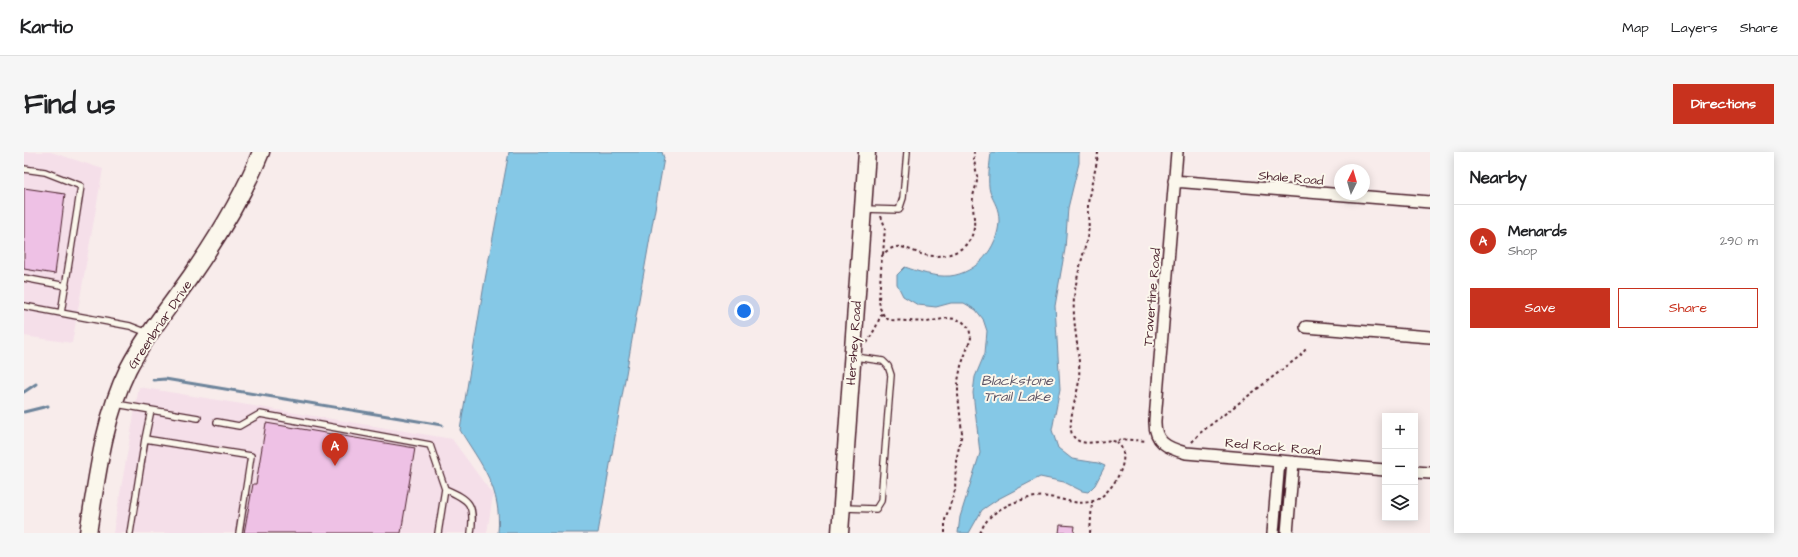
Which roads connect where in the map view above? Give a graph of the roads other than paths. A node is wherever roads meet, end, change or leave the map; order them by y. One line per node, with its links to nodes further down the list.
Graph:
1 (261, 152): 14 (street, Greenbriar Drive)
2 (867, 152): 8 (street, Hershey Road)
3 (907, 152): 8 (lane)
4 (1177, 152): 6 (street, Travertine Road)
5 (24, 169): 10 (lane)
6 (1174, 181): 7 (street, Shale Road); 22 (street, Travertine Road)
7 (1430, 202)
8 (863, 209): 16 (street, Hershey Road)
9 (24, 278): 10 (lane)
10 (66, 286): 12 (lane)
11 (24, 306): 12 (lane)
12 (61, 313): 14 (lane)
13 (1306, 327): 15 (street)
14 (150, 333): 17 (street, Greenbriar Drive)
15 (1430, 337)
16 (852, 357): 29 (street, Hershey Road); 29 (lane)
17 (114, 404): 18 (lane); 30 (street, Greenbriar Drive)
18 (150, 410): 19 (lane); 21 (lane)
19 (198, 418)
20 (217, 422): 28 (lane)
21 (145, 439): 31 (lane); 32 (lane)
22 (1161, 442): 23 (street, Red Rock Road)
23 (1279, 461): 24 (street, Red Rock Road); 36 (street)
24 (1293, 462): 25 (street, Red Rock Road); 37 (street)
25 (1382, 470)
26 (1418, 472): 27 (street)
27 (1430, 473)
28 (445, 489): 33 (lane); 34 (lane)
29 (841, 508): 35 (street, Hershey Road)
30 (88, 533)
31 (130, 533)
32 (239, 533)
33 (438, 533)
34 (470, 533)
35 (840, 533)
36 (1273, 533)
37 (1287, 533)

